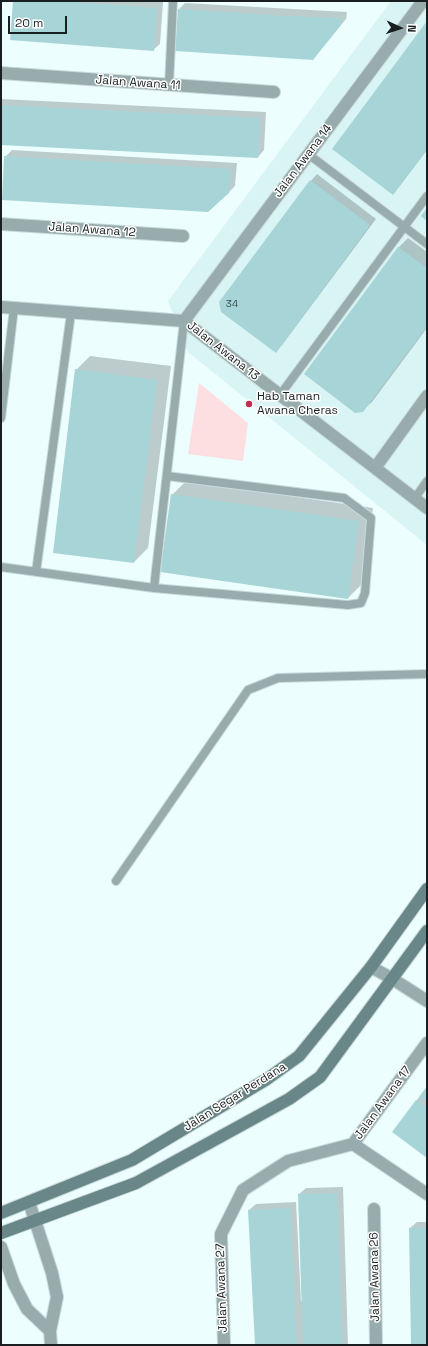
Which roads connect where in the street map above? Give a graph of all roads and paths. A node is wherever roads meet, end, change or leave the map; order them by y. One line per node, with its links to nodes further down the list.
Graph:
1 (173, 1): 4 (lane)
2 (423, 1): 6 (street, Jalan Awana 14)
3 (1, 74): 4 (street, Jalan Awana 11)
4 (169, 85): 5 (street, Jalan Awana 11)
5 (274, 92)
6 (308, 154): 9 (lane); 15 (street, Jalan Awana 14)
7 (427, 196): 9 (lane)
8 (1, 224): 10 (street, Jalan Awana 12)
9 (404, 227): 11 (lane); 16 (lane)
10 (184, 236)
11 (427, 244)
12 (1, 307): 13 (street, Jalan Awana 13)
13 (14, 308): 14 (street, Jalan Awana 13); 18 (lane)
14 (71, 312): 15 (street, Jalan Awana 13); 25 (lane)
15 (184, 321): 16 (street, Jalan Awana 13); 20 (lane)
16 (280, 395): 19 (street, Jalan Awana 13)
17 (427, 396): 19 (street)
18 (1, 418)
19 (376, 468): 22 (street, Jalan Awana 13)
20 (167, 476): 26 (lane); 26 (lane)
21 (427, 481): 22 (lane)
22 (415, 498): 23 (street, Jalan Awana 13)
23 (427, 508)
24 (1, 567): 25 (lane)
25 (36, 572): 26 (lane)
26 (154, 588)
27 (427, 674): 28 (lane)
28 (116, 881)
29 (427, 889): 31 (street, Jalan Segar Perdana)
30 (427, 931): 32 (street, Jalan Segar Perdana)
31 (370, 967): 32 (street); 37 (street, Jalan Segar Perdana)
32 (391, 978): 33 (street); 40 (street, Jalan Segar Perdana)
33 (427, 1001)
34 (427, 1043): 35 (street, Jalan Awana 17)
35 (353, 1144): 36 (street); 45 (street, Jalan Awana 27)
36 (427, 1194)
37 (29, 1202): 39 (street, Jalan Segar Perdana); 40 (street)
38 (374, 1209): 46 (street, Jalan Awana 26)
39 (1, 1213)
40 (36, 1219): 41 (street, Jalan Segar Perdana); 43 (street)
41 (1, 1233)
42 (1, 1247): 43 (street)
43 (50, 1331): 44 (street)
44 (51, 1345)
45 (224, 1345)
46 (376, 1345)

